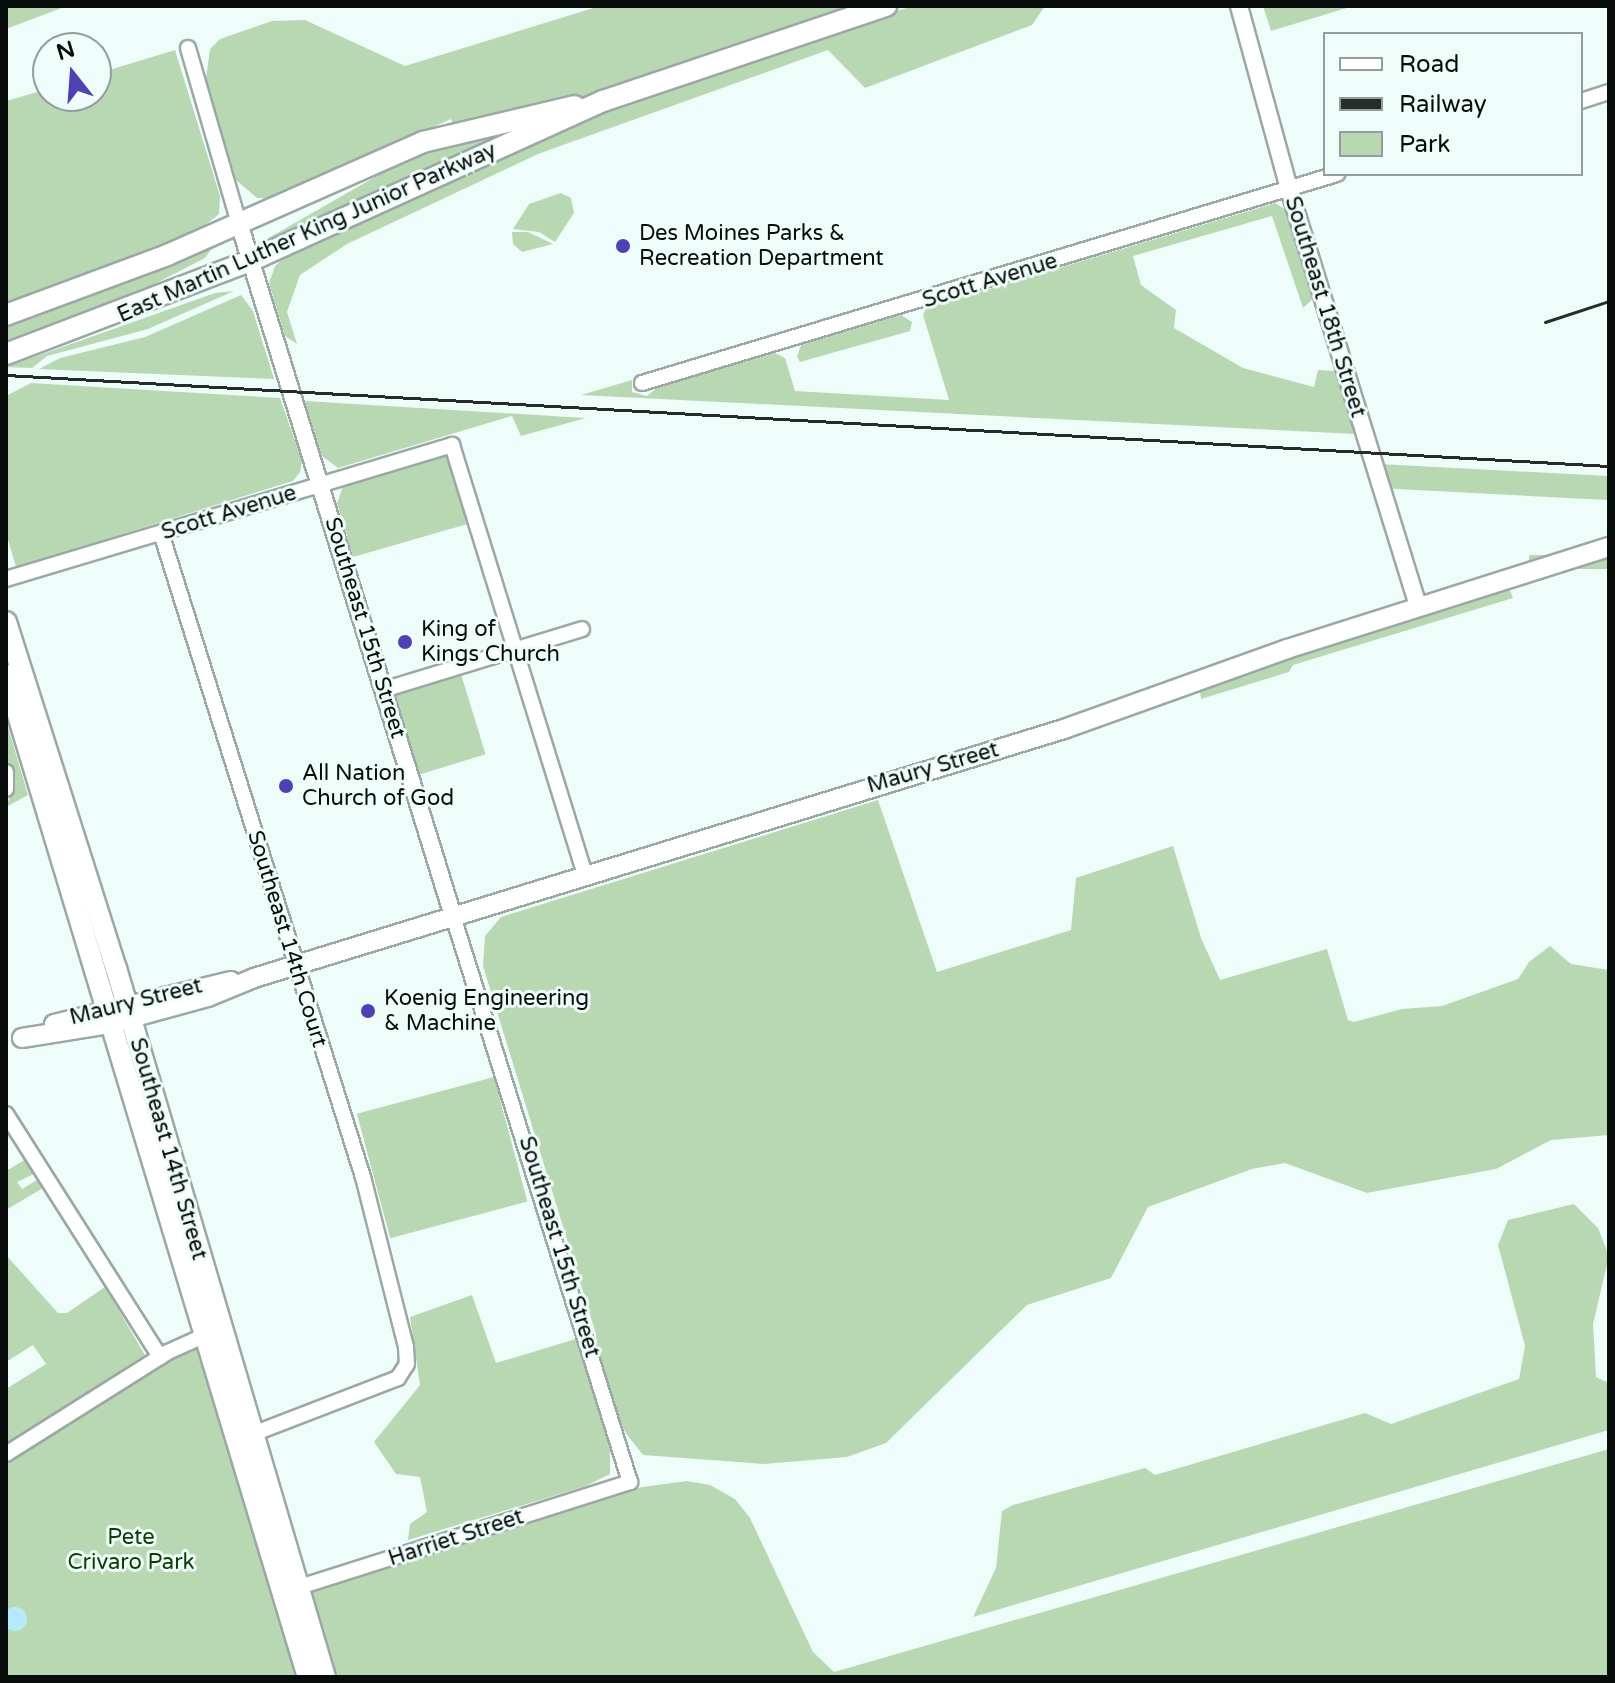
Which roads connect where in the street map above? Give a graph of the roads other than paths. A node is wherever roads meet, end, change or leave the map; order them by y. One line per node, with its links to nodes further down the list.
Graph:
1 (886, 6): 6 (main road, East Martin Luther King Junior Parkway)
2 (1239, 6): 8 (street, Southeast 18th Street)
3 (188, 48): 9 (street, Southeast 15th Street)
4 (1609, 92): 5 (street)
5 (1583, 100)
6 (603, 101): 9 (main road, East Martin Luther King Junior Parkway); 10 (main road, East Martin Luther King Junior Parkway)
7 (1331, 176): 8 (street, Scott Avenue)
8 (1289, 189): 13 (street, Scott Avenue); 18 (street, Southeast 18th Street)
9 (239, 223): 10 (street, Southeast 15th Street); 11 (main road, East Martin Luther King Junior Parkway)
10 (250, 261): 12 (main road, East Martin Luther King Junior Parkway); 14 (street, Southeast 15th Street)
11 (6, 315)
12 (6, 354)
13 (642, 383)
14 (321, 486): 15 (street, Scott Avenue); 21 (street, Scott Avenue); 23 (street, Southeast 15th Street)
15 (161, 533): 17 (street, Scott Avenue); 28 (street, Southeast 14th Court)
16 (1609, 547): 18 (main road, Maury Street)
17 (6, 579)
18 (1418, 606): 26 (main road, Maury Street)
19 (7, 625): 29 (main road, Southeast 14th Street)
20 (582, 629): 21 (street)
21 (519, 648): 23 (street); 26 (street)
22 (6, 675): 30 (main road, Southeast 14th Street)
23 (383, 690): 27 (street, Southeast 15th Street)
24 (6, 772): 25 (street)
25 (6, 789)
26 (585, 875): 27 (main road, Maury Street)
27 (453, 916): 28 (main road, Maury Street); 37 (street, Southeast 15th Street)
28 (295, 965): 29 (main road, Maury Street); 35 (street, Southeast 14th Court)
29 (129, 1011): 30 (main road, Maury Street); 33 (main road, Southeast 14th Street)
30 (107, 1017): 31 (main road, Maury Street); 33 (main road, Southeast 14th Street)
31 (14, 1040)
32 (6, 1114): 34 (street)
33 (212, 1332): 34 (street); 35 (main road, Southeast 14th Street)
34 (160, 1357): 36 (street)
35 (243, 1437): 38 (main road, Southeast 14th Street)
36 (6, 1454)
37 (630, 1482): 38 (street, Harriet Street)
38 (289, 1590): 39 (main road, Southeast 14th Street); 40 (main road, Southeast 14th Street)
39 (308, 1677)
40 (325, 1677)

